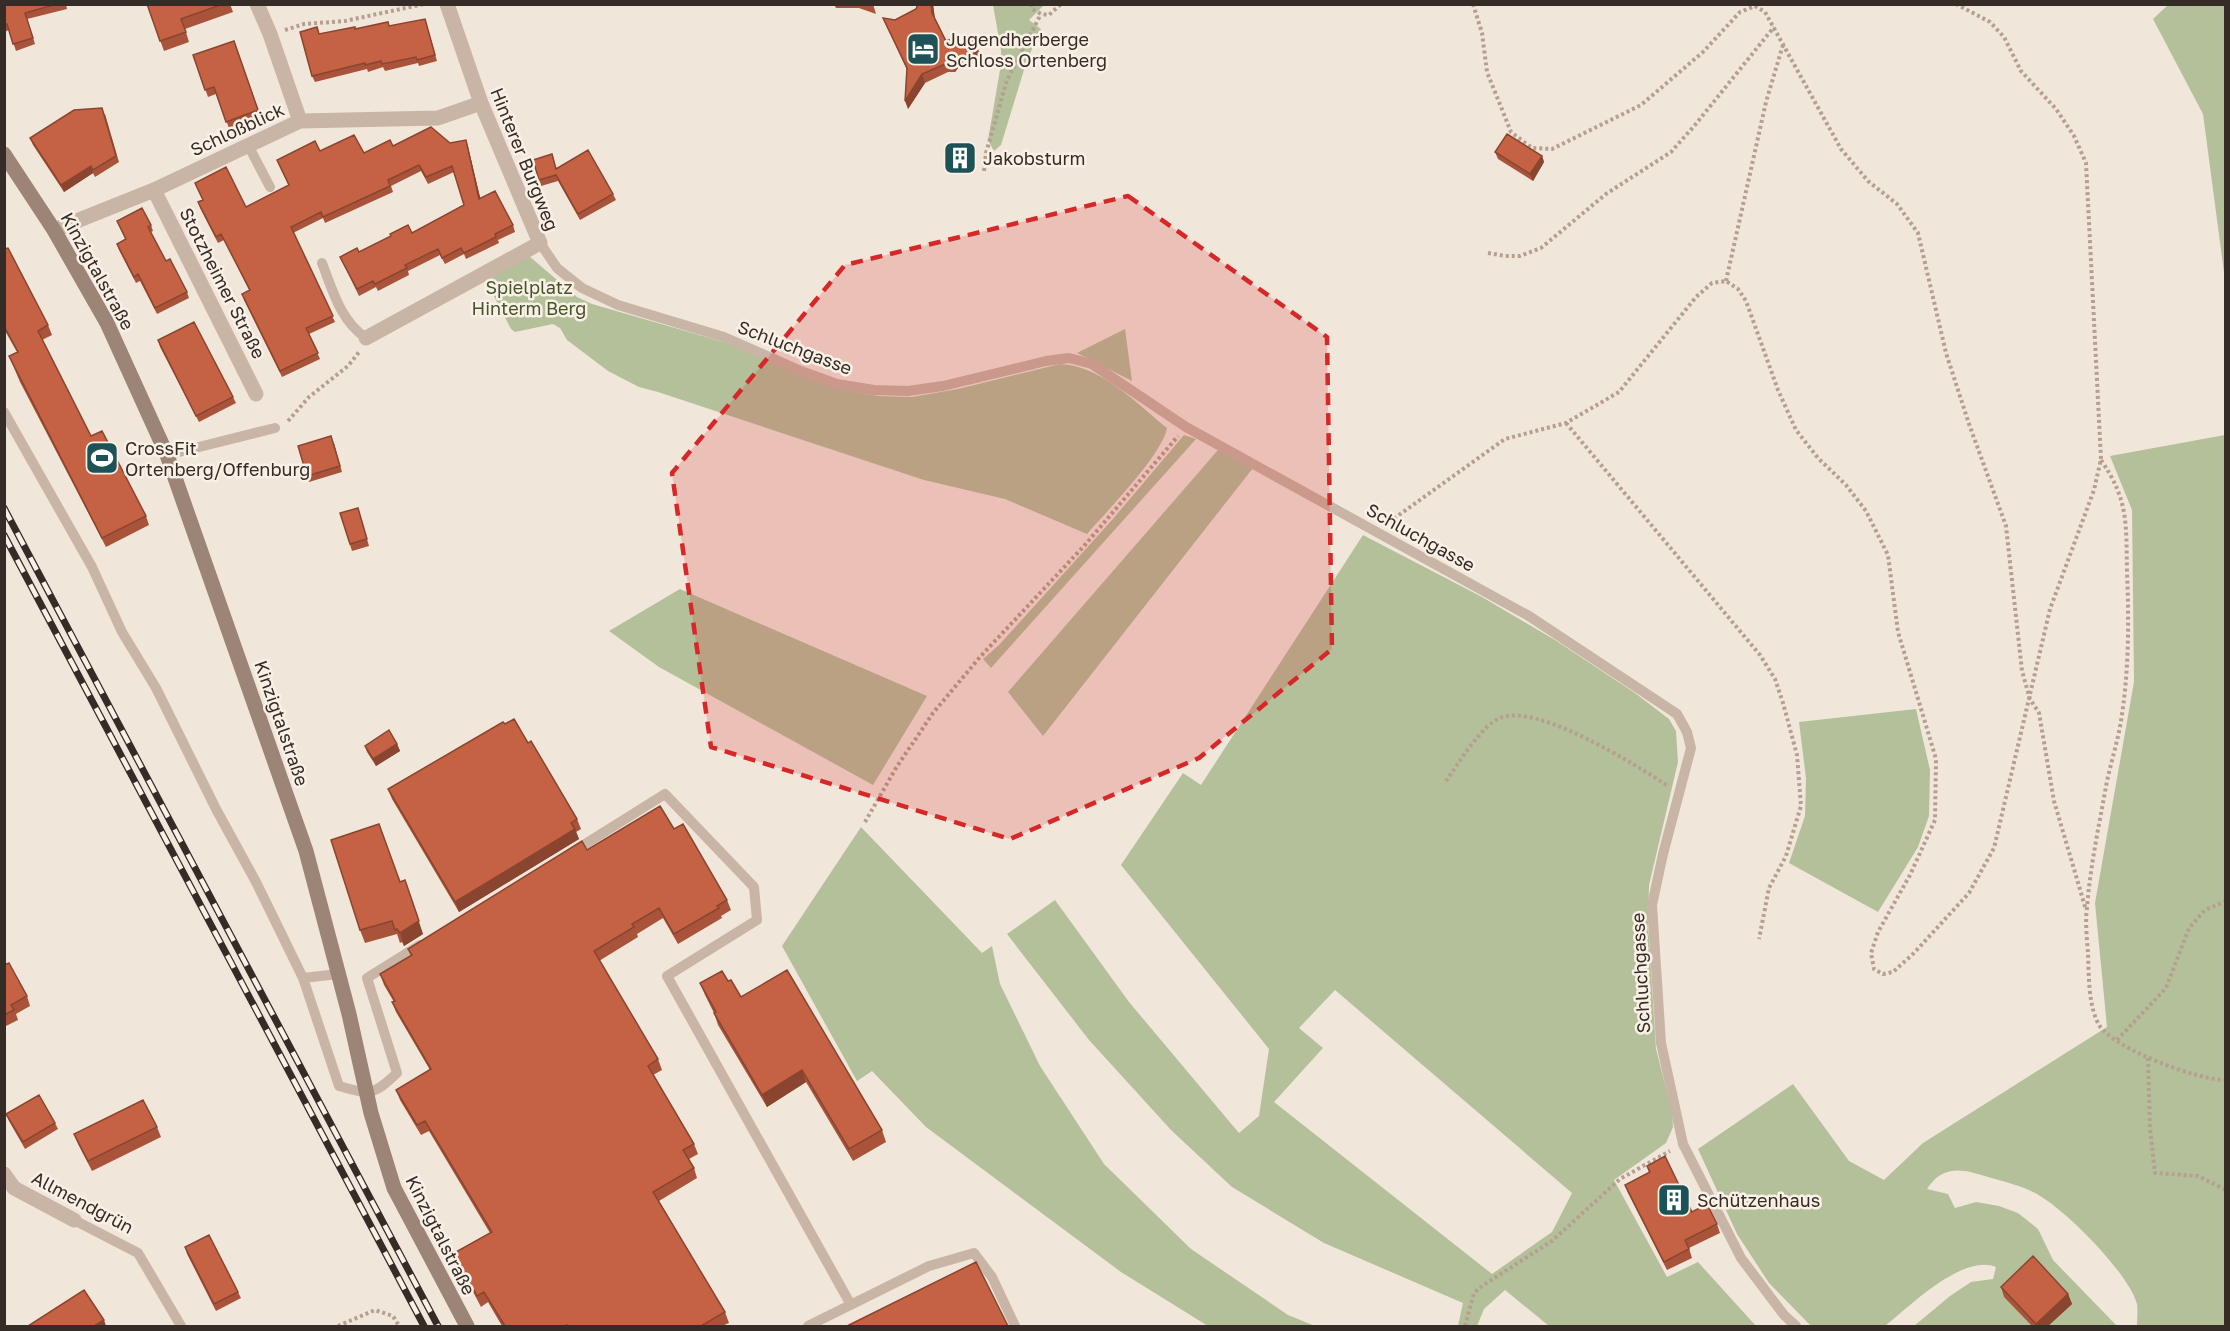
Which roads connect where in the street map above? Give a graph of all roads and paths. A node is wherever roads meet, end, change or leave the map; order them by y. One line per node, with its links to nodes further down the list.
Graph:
1 (256, 4): 10 (street)
2 (424, 4): 10 (path)
3 (447, 4): 12 (street, Hinterer Burgweg)
4 (1031, 4): 8 (path)
5 (1061, 4): 8 (path)
6 (1473, 4): 9 (path)
7 (1956, 4): 31 (path)
8 (1041, 14): 16 (path)
9 (1774, 27): 11 (path); 21 (path)
10 (270, 34): 13 (street)
11 (1783, 44): 23 (path); 33 (path)
12 (481, 103): 13 (street, Schloßblick); 20 (street, Hinterer Burgweg)
13 (300, 121): 14 (street, Schloßblick)
14 (248, 145): 17 (lane); 18 (street, Schloßblick)
15 (4, 154): 19 (main road, Kinzigtalstraße)
16 (984, 171)
17 (270, 187)
18 (154, 190): 19 (street, Schloßblick); 25 (street, Stotzheimer Straße)
19 (54, 230): 30 (main road, Kinzigtalstraße)
20 (540, 243): 24 (street, Hinterer Burgweg); 28 (lane, Schluchgasse)
21 (1488, 253)
22 (322, 263): 24 (lane)
23 (1726, 281): 27 (path); 33 (path)
24 (366, 338): 29 (path)
25 (256, 394)
26 (4, 412): 43 (lane)
27 (1566, 423): 32 (path); 40 (path)
28 (1186, 427): 32 (lane, Schluchgasse); 36 (path)
29 (275, 428): 30 (lane)
30 (167, 455): 42 (main road, Kinzigtalstraße)
31 (2101, 459): 33 (path); 39 (path)
32 (1377, 531): 35 (lane, Schluchgasse)
33 (2030, 699): 39 (path)
34 (1446, 781): 35 (path)
35 (1679, 794): 48 (lane, Schluchgasse)
36 (866, 822)
37 (565, 856): 52 (lane)
38 (2226, 901): 44 (path)
39 (2086, 910): 44 (path)
40 (1759, 939)
41 (426, 941): 47 (lane)
42 (338, 974): 43 (lane); 47 (main road, Kinzigtalstraße)
43 (303, 978): 47 (lane)
44 (2117, 1040): 45 (path)
45 (2148, 1058): 46 (path); 50 (path)
46 (2226, 1080)
47 (366, 1094): 56 (main road, Kinzigtalstraße)
48 (1683, 1144): 59 (path); 60 (lane, Schluchgasse)
49 (4, 1174): 51 (street, Allmendgrün)
50 (2226, 1190)
51 (74, 1220): 53 (lane, Allmendgrün)
52 (851, 1305): 57 (lane); 58 (lane)
53 (181, 1326)
54 (338, 1326): 55 (path)
55 (399, 1326)
56 (466, 1326)
57 (808, 1326)
58 (1015, 1326)
59 (1464, 1326)
60 (1796, 1326)

